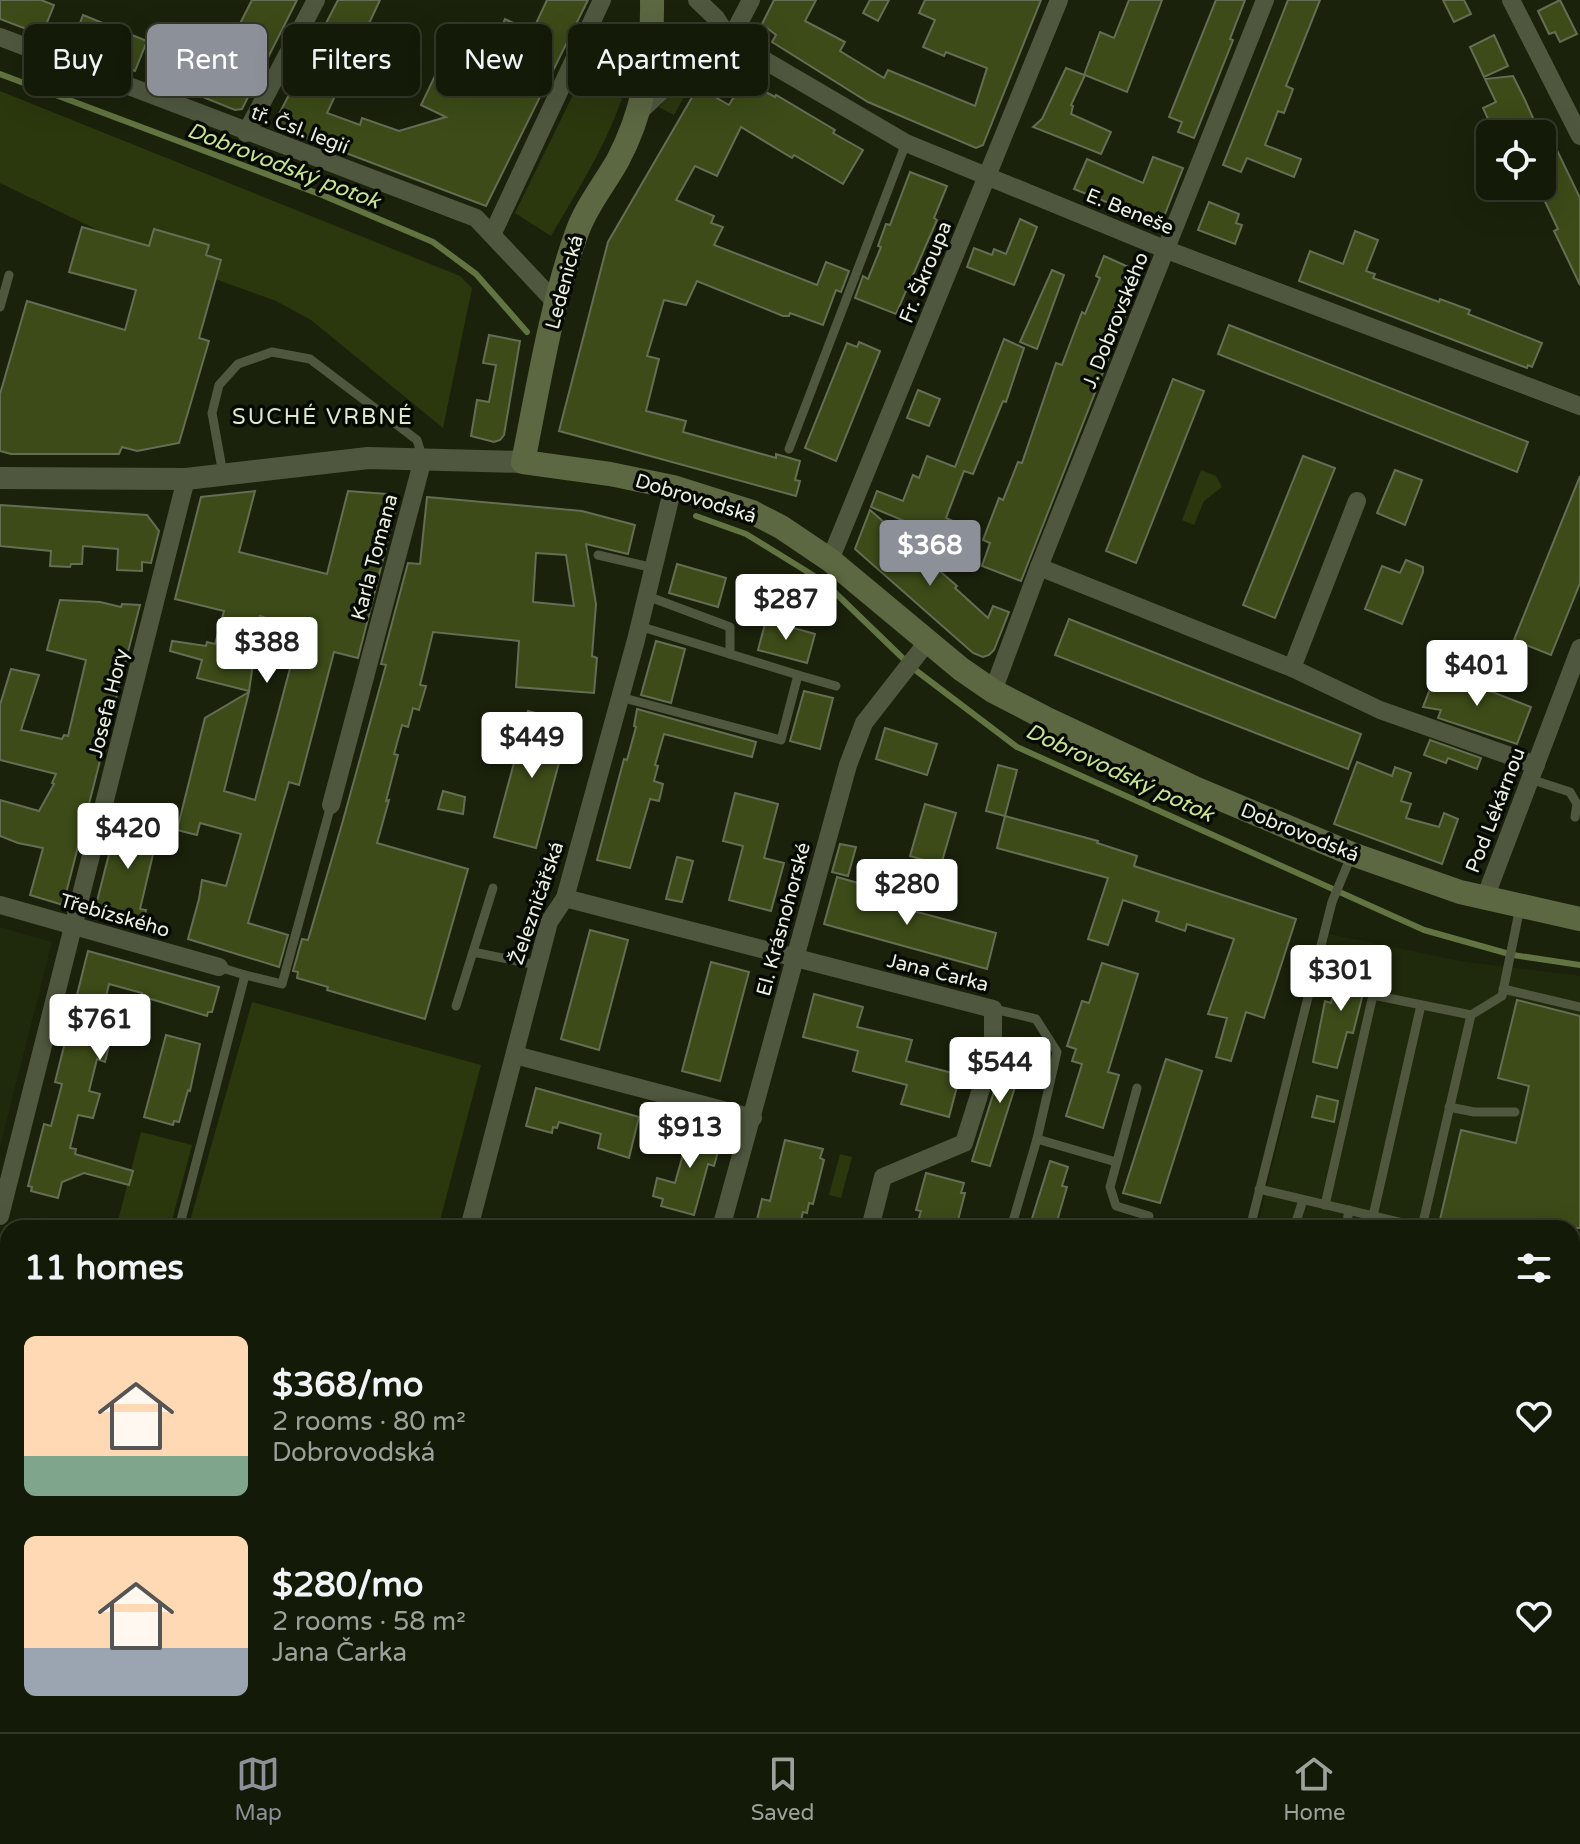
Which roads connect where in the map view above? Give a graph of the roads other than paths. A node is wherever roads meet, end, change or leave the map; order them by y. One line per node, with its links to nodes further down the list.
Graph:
1 (316, 0): 15 (street)
2 (602, 0): 19 (street)
3 (652, 0): 14 (main road, Ledenická)
4 (697, 0): 9 (street, E. Beneše)
5 (751, 0): 10 (street)
6 (1059, 0): 18 (street, Fr. Škroupa)
7 (1265, 0): 20 (street, J. Dobrovského)
8 (1511, 0): 16 (street)
9 (720, 24)
10 (738, 24)
11 (0, 37): 15 (street, tř. Čsl. legií)
12 (768, 62): 17 (street, E. Beneše)
13 (657, 96): 14 (street, Ledenická)
14 (637, 114): 22 (main road, Ledenická)
15 (246, 133): 19 (street, tř. Čsl. legií)
16 (1580, 136)
17 (906, 143): 18 (street, E. Beneše); 25 (lane)
18 (987, 177): 20 (street, E. Beneše); 34 (street, Fr. Škroupa)
19 (492, 235): 22 (street, tř. Čsl. legií)
20 (1167, 250): 24 (street, E. Beneše); 35 (street, J. Dobrovského)
21 (9, 275): 23 (lane)
22 (557, 304): 27 (main road, Ledenická)
23 (0, 307)
24 (1580, 406)
25 (789, 449)
26 (423, 459): 27 (street, Dobrovodská); 28 (street, Dobrovodská); 28 (lane); 48 (street, Karla Tomana)
27 (523, 462): 31 (main road, Dobrovodská)
28 (223, 474): 30 (street, Dobrovodská)
29 (0, 478): 30 (street, Dobrovodská)
30 (186, 479): 57 (street, Josefa Hory)
31 (673, 487): 34 (main road, Dobrovodská); 36 (street, Železničářská)
32 (1357, 501): 42 (street)
33 (598, 555): 36 (lane)
34 (830, 560): 39 (main road, Dobrovodská)
35 (1039, 567): 42 (street); 45 (street, J. Dobrovského)
36 (654, 568): 37 (street, Železničářská)
37 (647, 596): 38 (street, Železničářská); 41 (lane)
38 (639, 626): 41 (lane); 46 (street, Železničářská)
39 (923, 648): 45 (main road, Dobrovodská); 59 (street, El. Krásnohorské)
40 (1580, 648): 47 (street, Pod Lékárnou)
41 (730, 654): 43 (lane)
42 (1292, 668): 47 (street)
43 (798, 675): 44 (lane); 46 (lane)
44 (836, 686)
45 (993, 691): 50 (main road, Dobrovodská)
46 (620, 697): 52 (street, Železničářská)
47 (1533, 772): 49 (lane); 53 (street, Pod Lékárnou)
48 (331, 805): 62 (lane)
49 (1575, 817)
50 (1352, 854): 53 (main road, Dobrovodská); 76 (lane)
51 (493, 888): 58 (lane)
52 (565, 898): 59 (street, Jana Čarka); 60 (street, Železničářská)
53 (1485, 898): 55 (main road, Dobrovodská)
54 (0, 905): 57 (street, Třebízského)
55 (1520, 907): 56 (main road, Dobrovodská); 63 (lane)
56 (1580, 919)
57 (75, 926): 61 (street, Třebízského); 80 (street, Josefa Hory)
58 (473, 952): 60 (lane); 65 (lane)
59 (795, 959): 67 (street, Jana Čarka); 73 (street, El. Krásnohorské)
60 (537, 965): 69 (street, Železničářská)
61 (219, 967): 62 (lane)
62 (245, 975): 82 (lane)
63 (1503, 989): 66 (lane); 68 (lane)
64 (1421, 1005): 68 (lane); 78 (lane); 81 (lane)
65 (456, 1006)
66 (1580, 1007)
67 (993, 1009): 74 (lane, Jana Čarka); 85 (street)
68 (1471, 1015): 71 (lane)
69 (515, 1055): 73 (street); 83 (street, Železničářská)
70 (1137, 1088): 75 (lane)
71 (1449, 1107): 72 (lane); 92 (lane)
72 (1515, 1112)
73 (753, 1118): 84 (street, El. Krásnohorské)
74 (1037, 1139): 75 (lane); 86 (lane, Jana Čarka)
75 (1116, 1162): 87 (lane)
76 (1259, 1189): 77 (lane); 88 (lane)
77 (1303, 1200): 78 (lane); 89 (lane)
78 (1325, 1205): 79 (lane)
79 (1349, 1210): 81 (lane); 90 (lane)
80 (0, 1216)
81 (1373, 1216): 91 (lane)
82 (181, 1220)
83 (471, 1220)
84 (723, 1220)
85 (872, 1220)
86 (1013, 1220)
87 (1148, 1220)
88 (1252, 1220)
89 (1297, 1220)
90 (1347, 1220)
91 (1390, 1220)
92 (1425, 1220)

